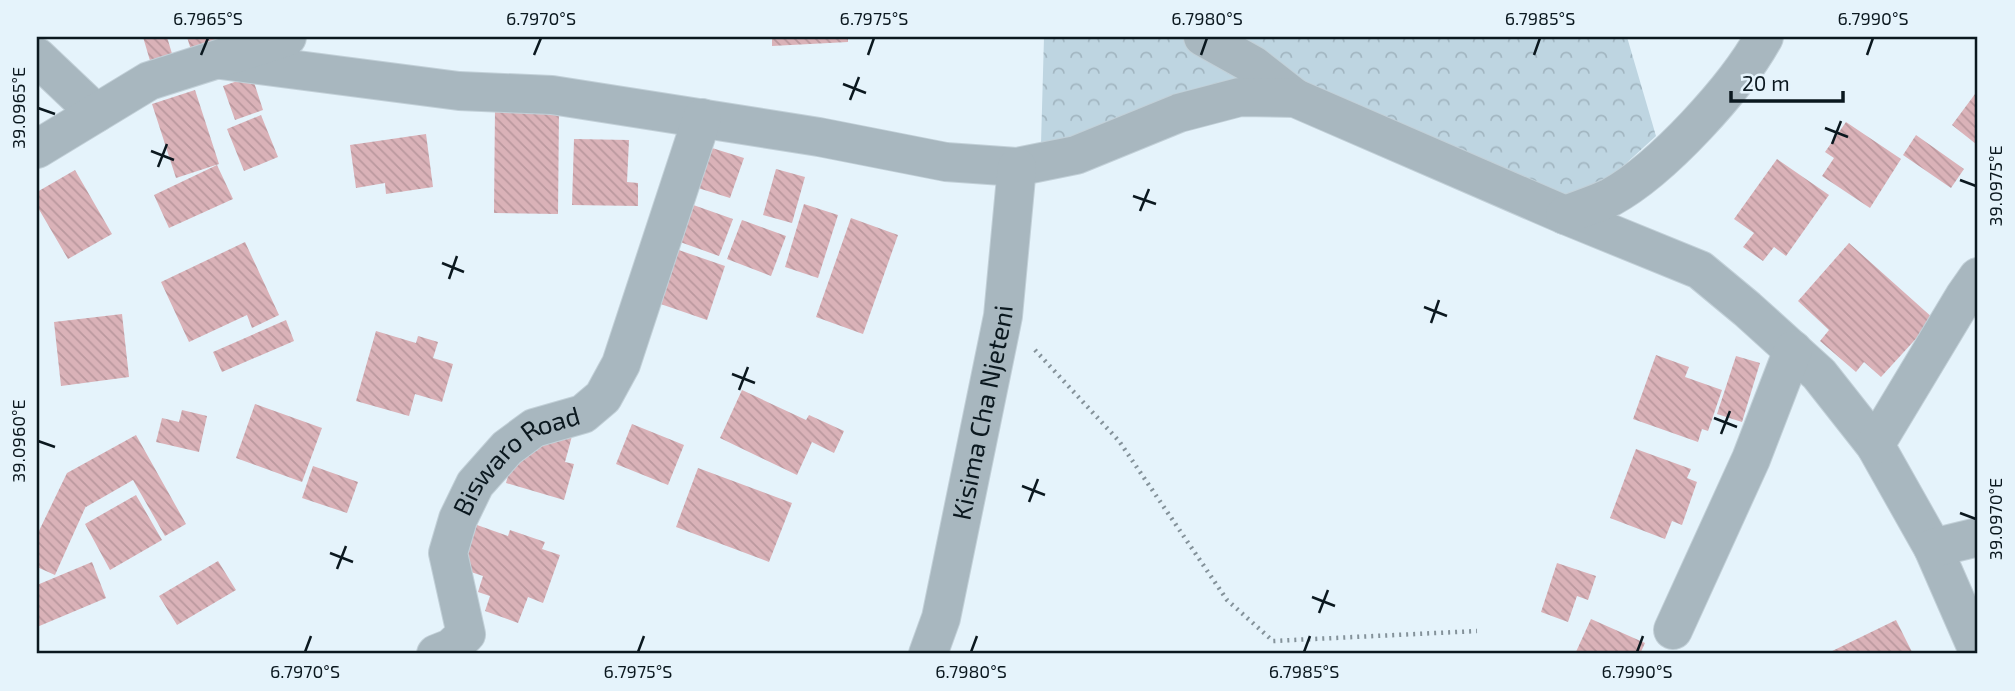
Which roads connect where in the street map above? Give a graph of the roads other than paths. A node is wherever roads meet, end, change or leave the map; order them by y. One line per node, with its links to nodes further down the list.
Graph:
1 (288, 37): 5 (street)
2 (1203, 37): 6 (street)
3 (1764, 37): 11 (street)
4 (37, 57): 7 (street)
5 (222, 60): 7 (street); 8 (street)
6 (1295, 98): 10 (street); 11 (street)
7 (96, 113): 9 (street)
8 (702, 118): 10 (street); 19 (street, Biswaro Road)
9 (37, 149)
10 (1017, 167): 20 (street, Kisima Cha Njeteni)
11 (1565, 215): 13 (street)
12 (1978, 277): 14 (street)
13 (1793, 350): 14 (street); 17 (street)
14 (1875, 445): 16 (street)
15 (1978, 537): 16 (street)
16 (1933, 548): 18 (street)
17 (1673, 630)
18 (1978, 651)
19 (436, 654)
20 (928, 654)

